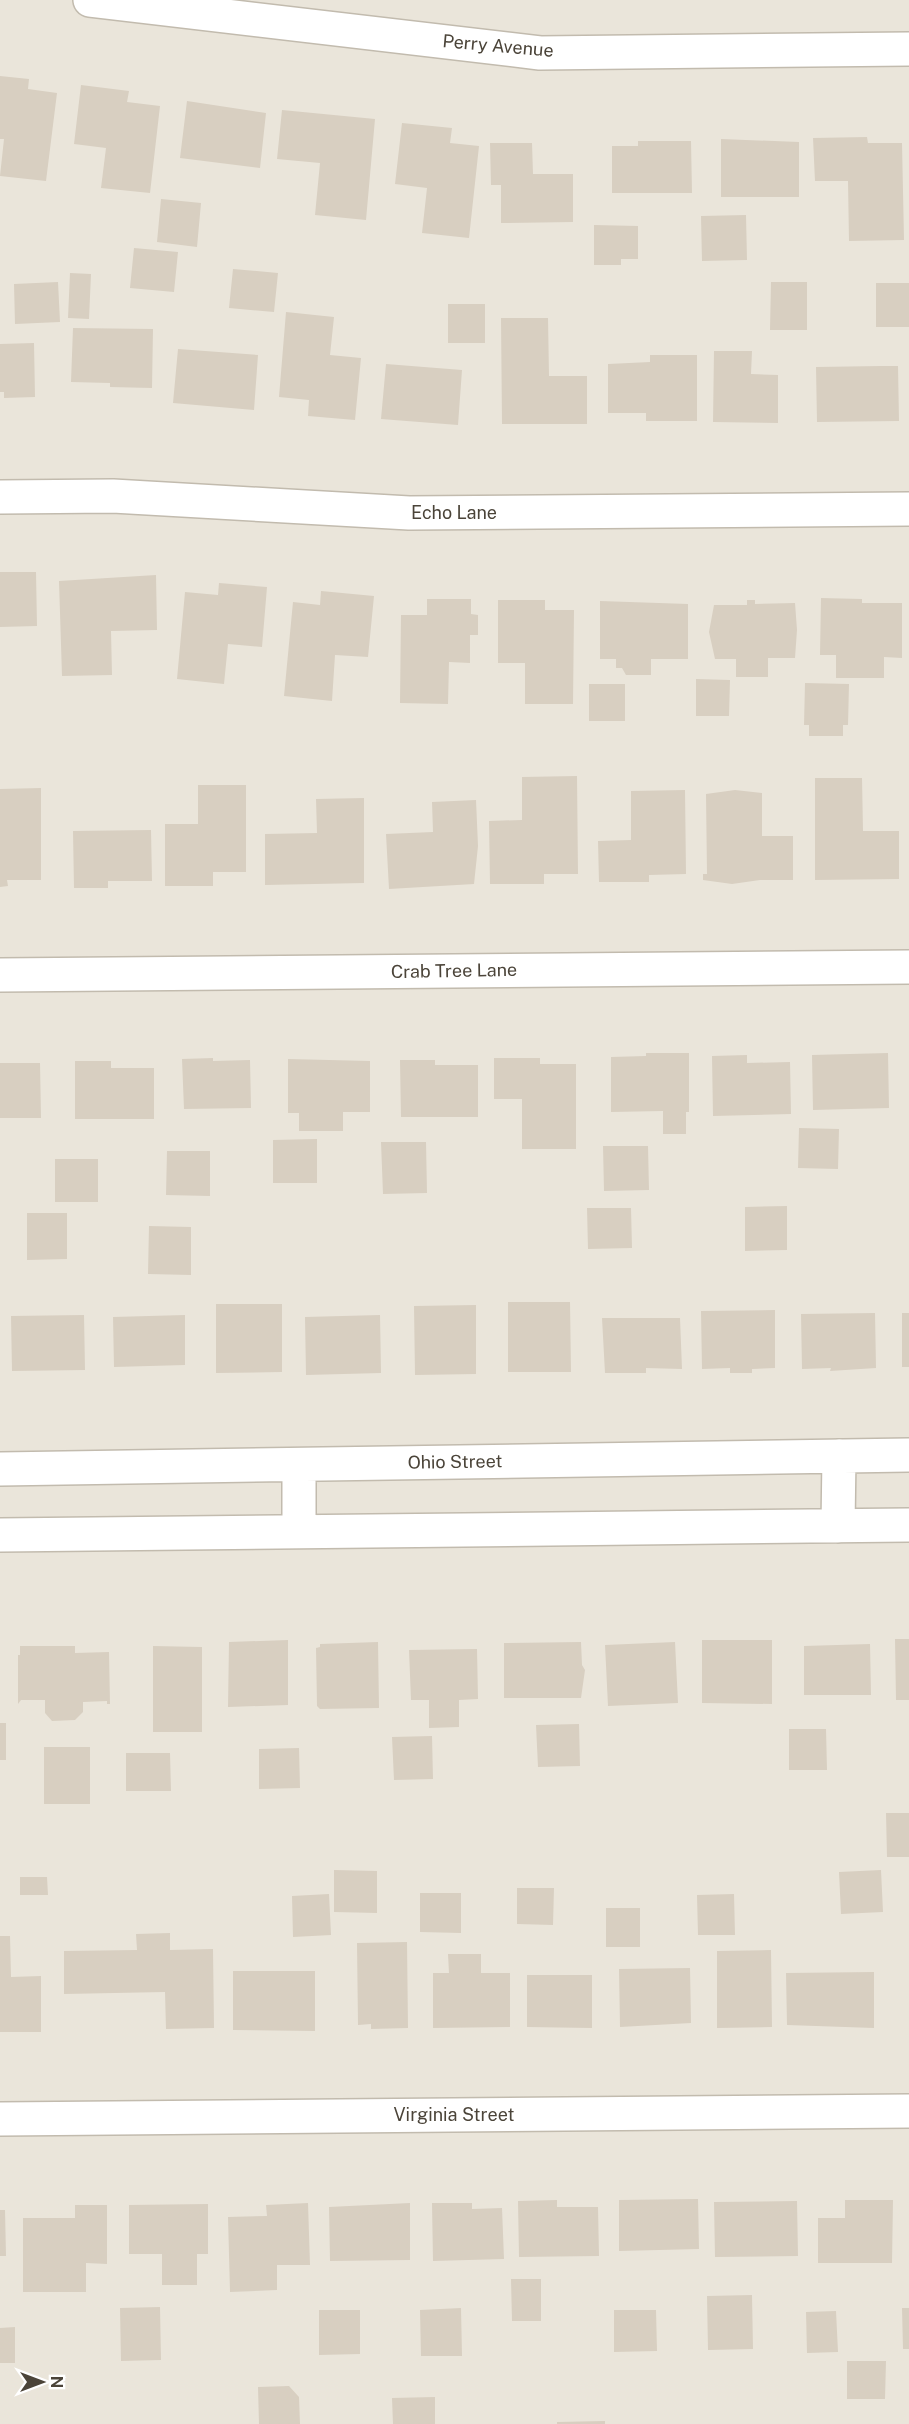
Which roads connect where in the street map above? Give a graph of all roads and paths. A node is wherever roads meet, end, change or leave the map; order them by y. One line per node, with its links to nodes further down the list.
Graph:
1 (90, 0): 2 (street, Perry Avenue)
2 (909, 50)
3 (0, 497): 4 (street, Echo Lane)
4 (909, 509)
5 (909, 967): 6 (street, Crab Tree Lane)
6 (0, 975)
7 (909, 1455): 8 (street, Ohio Street)
8 (839, 1456): 9 (street, Ohio Street); 12 (street)
9 (299, 1465): 10 (street, Ohio Street); 13 (street)
10 (0, 1469)
11 (909, 1525): 12 (street)
12 (838, 1526): 13 (street)
13 (298, 1531): 14 (street)
14 (0, 1535)
15 (909, 2111): 16 (street, Virginia Street)
16 (0, 2119)

